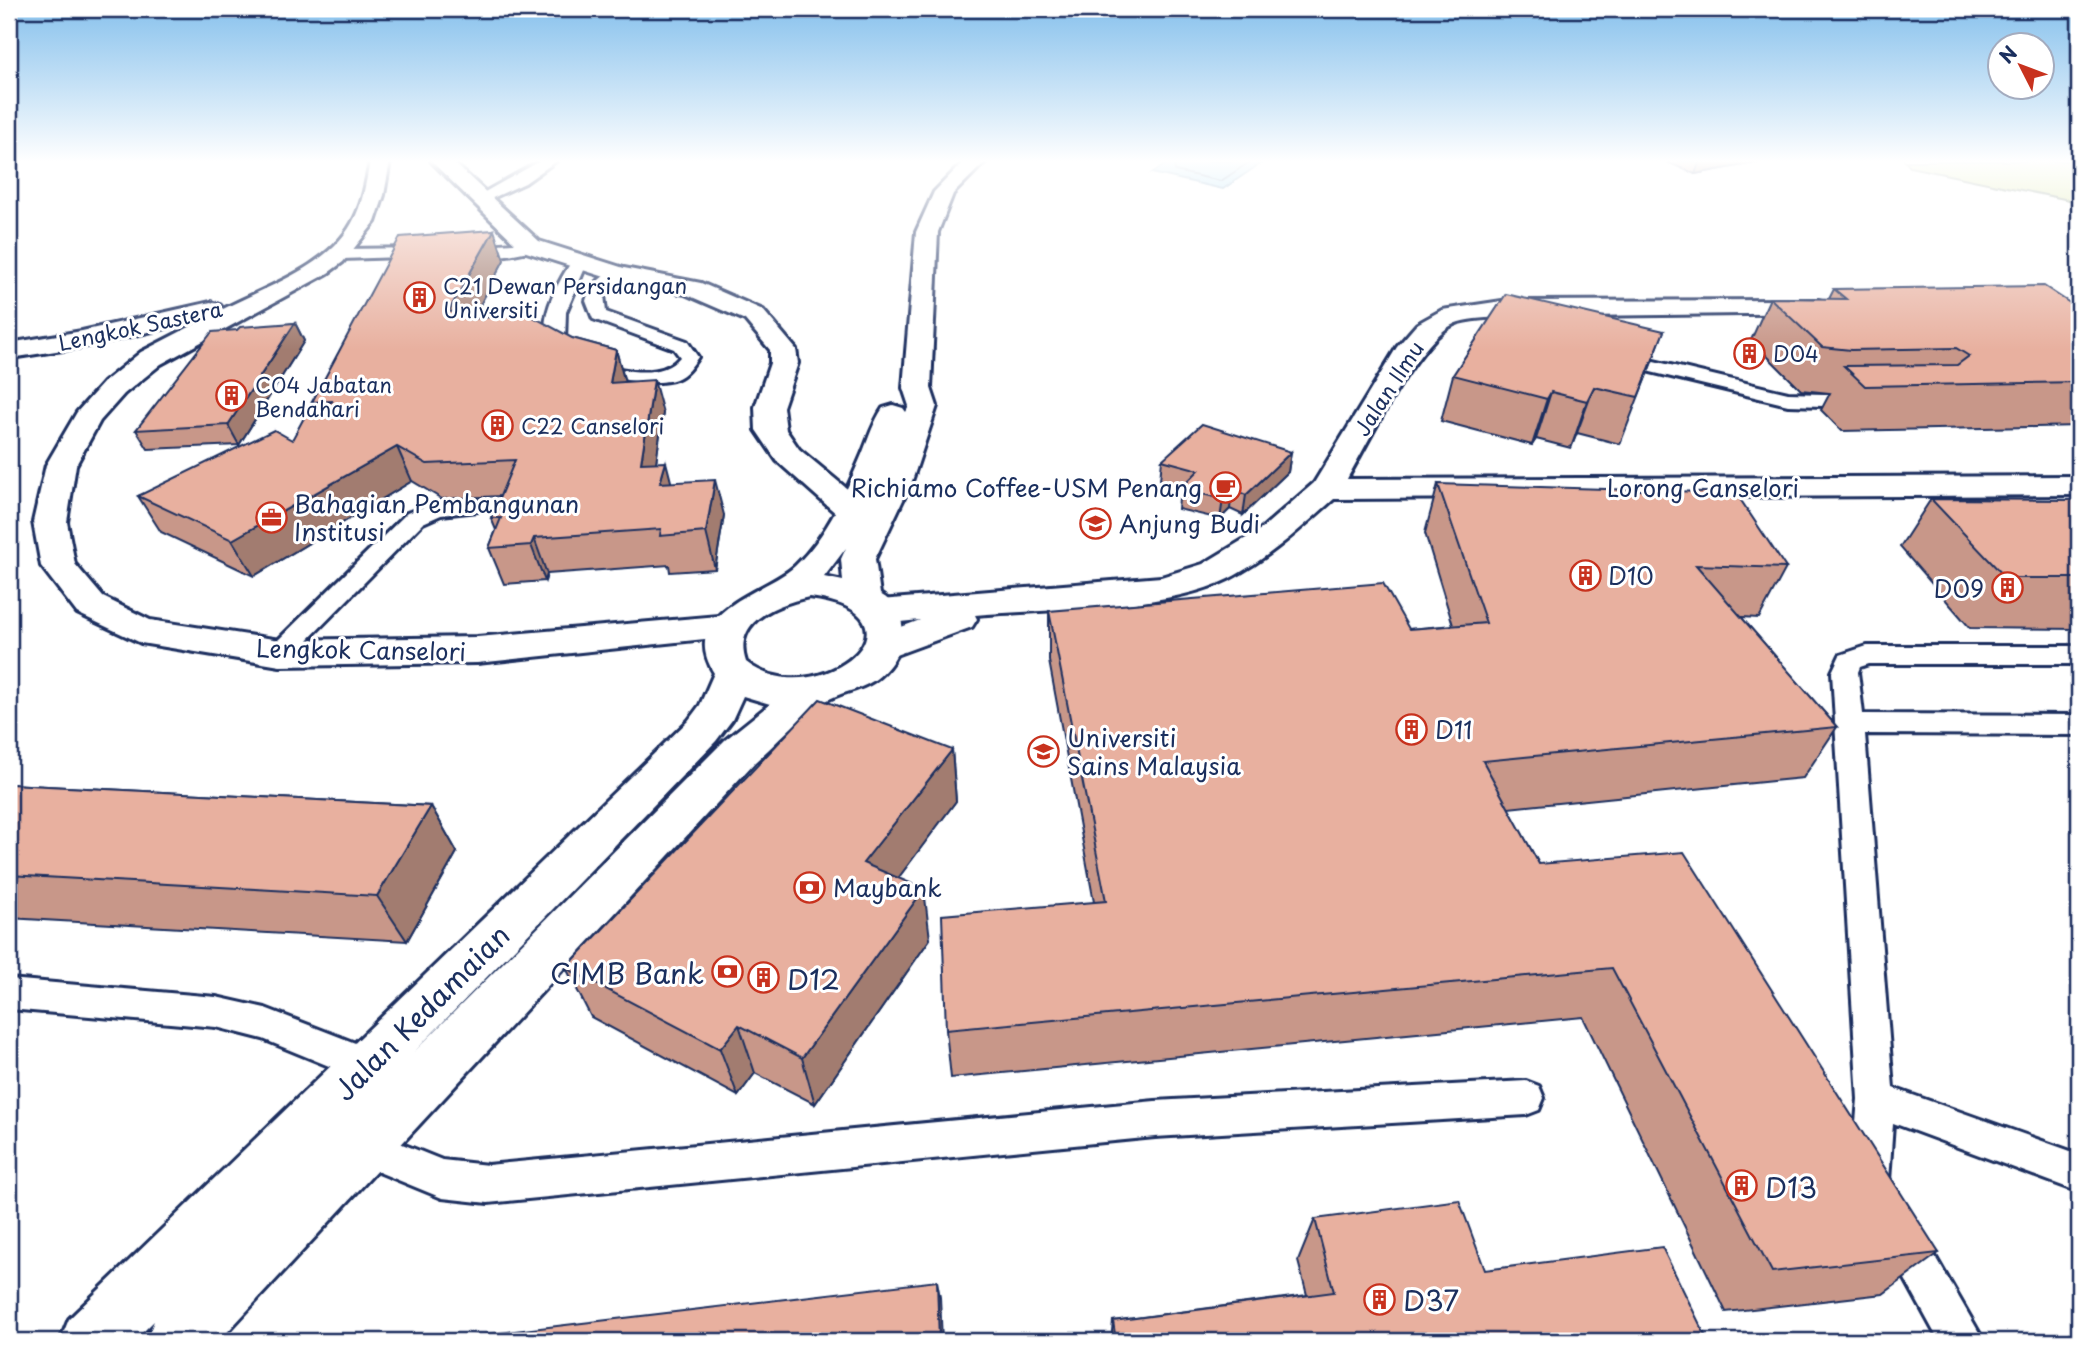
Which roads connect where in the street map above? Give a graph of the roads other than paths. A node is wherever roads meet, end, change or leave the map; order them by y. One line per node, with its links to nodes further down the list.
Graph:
1 (365, 224): 5 (street)
2 (508, 224): 4 (street)
3 (929, 224): 15 (street)
4 (531, 246): 5 (lane); 6 (street)
5 (342, 254): 8 (street)
6 (580, 261): 7 (street); 11 (lane)
7 (620, 274): 10 (lane); 20 (street)
8 (268, 296): 12 (street, Lengkok Sastera); 14 (street, Lengkok Canselori)
9 (1847, 308): 18 (street, Jalan Ilmu)
10 (599, 315): 11 (lane); 11 (lane)
11 (554, 334)
12 (10, 350): 14 (street, Lengkok Sastera)
13 (1597, 350): 16 (lane)
14 (151, 358): 24 (street, Lengkok Canselori)
15 (917, 388): 20 (street); 22 (street)
16 (1880, 401)
17 (2079, 486): 18 (street, Lorong Canselori)
18 (1326, 489): 22 (street, Jalan Ilmu)
19 (470, 506): 24 (lane)
20 (852, 509): 21 (street)
21 (781, 592): 22 (street); 23 (street)
22 (875, 619): 26 (street)
23 (731, 649): 24 (street, Lengkok Canselori); 26 (street); 30 (street, Jalan Kedamaian)
24 (280, 653)
25 (2079, 655): 27 (lane)
26 (811, 691): 34 (street, Jalan Kedamaian)
27 (1850, 723): 28 (lane); 32 (lane)
28 (2079, 725)
29 (9, 994): 30 (lane)
30 (368, 1065): 37 (street, Jalan Kedamaian)
31 (1527, 1098): 34 (lane)
32 (1877, 1098): 35 (lane); 36 (lane)
33 (1840, 1135): 36 (lane)
34 (360, 1146): 38 (street, Jalan Kedamaian)
35 (2079, 1173)
36 (1870, 1181): 39 (lane)
37 (91, 1341)
38 (177, 1341)
39 (1963, 1341)

